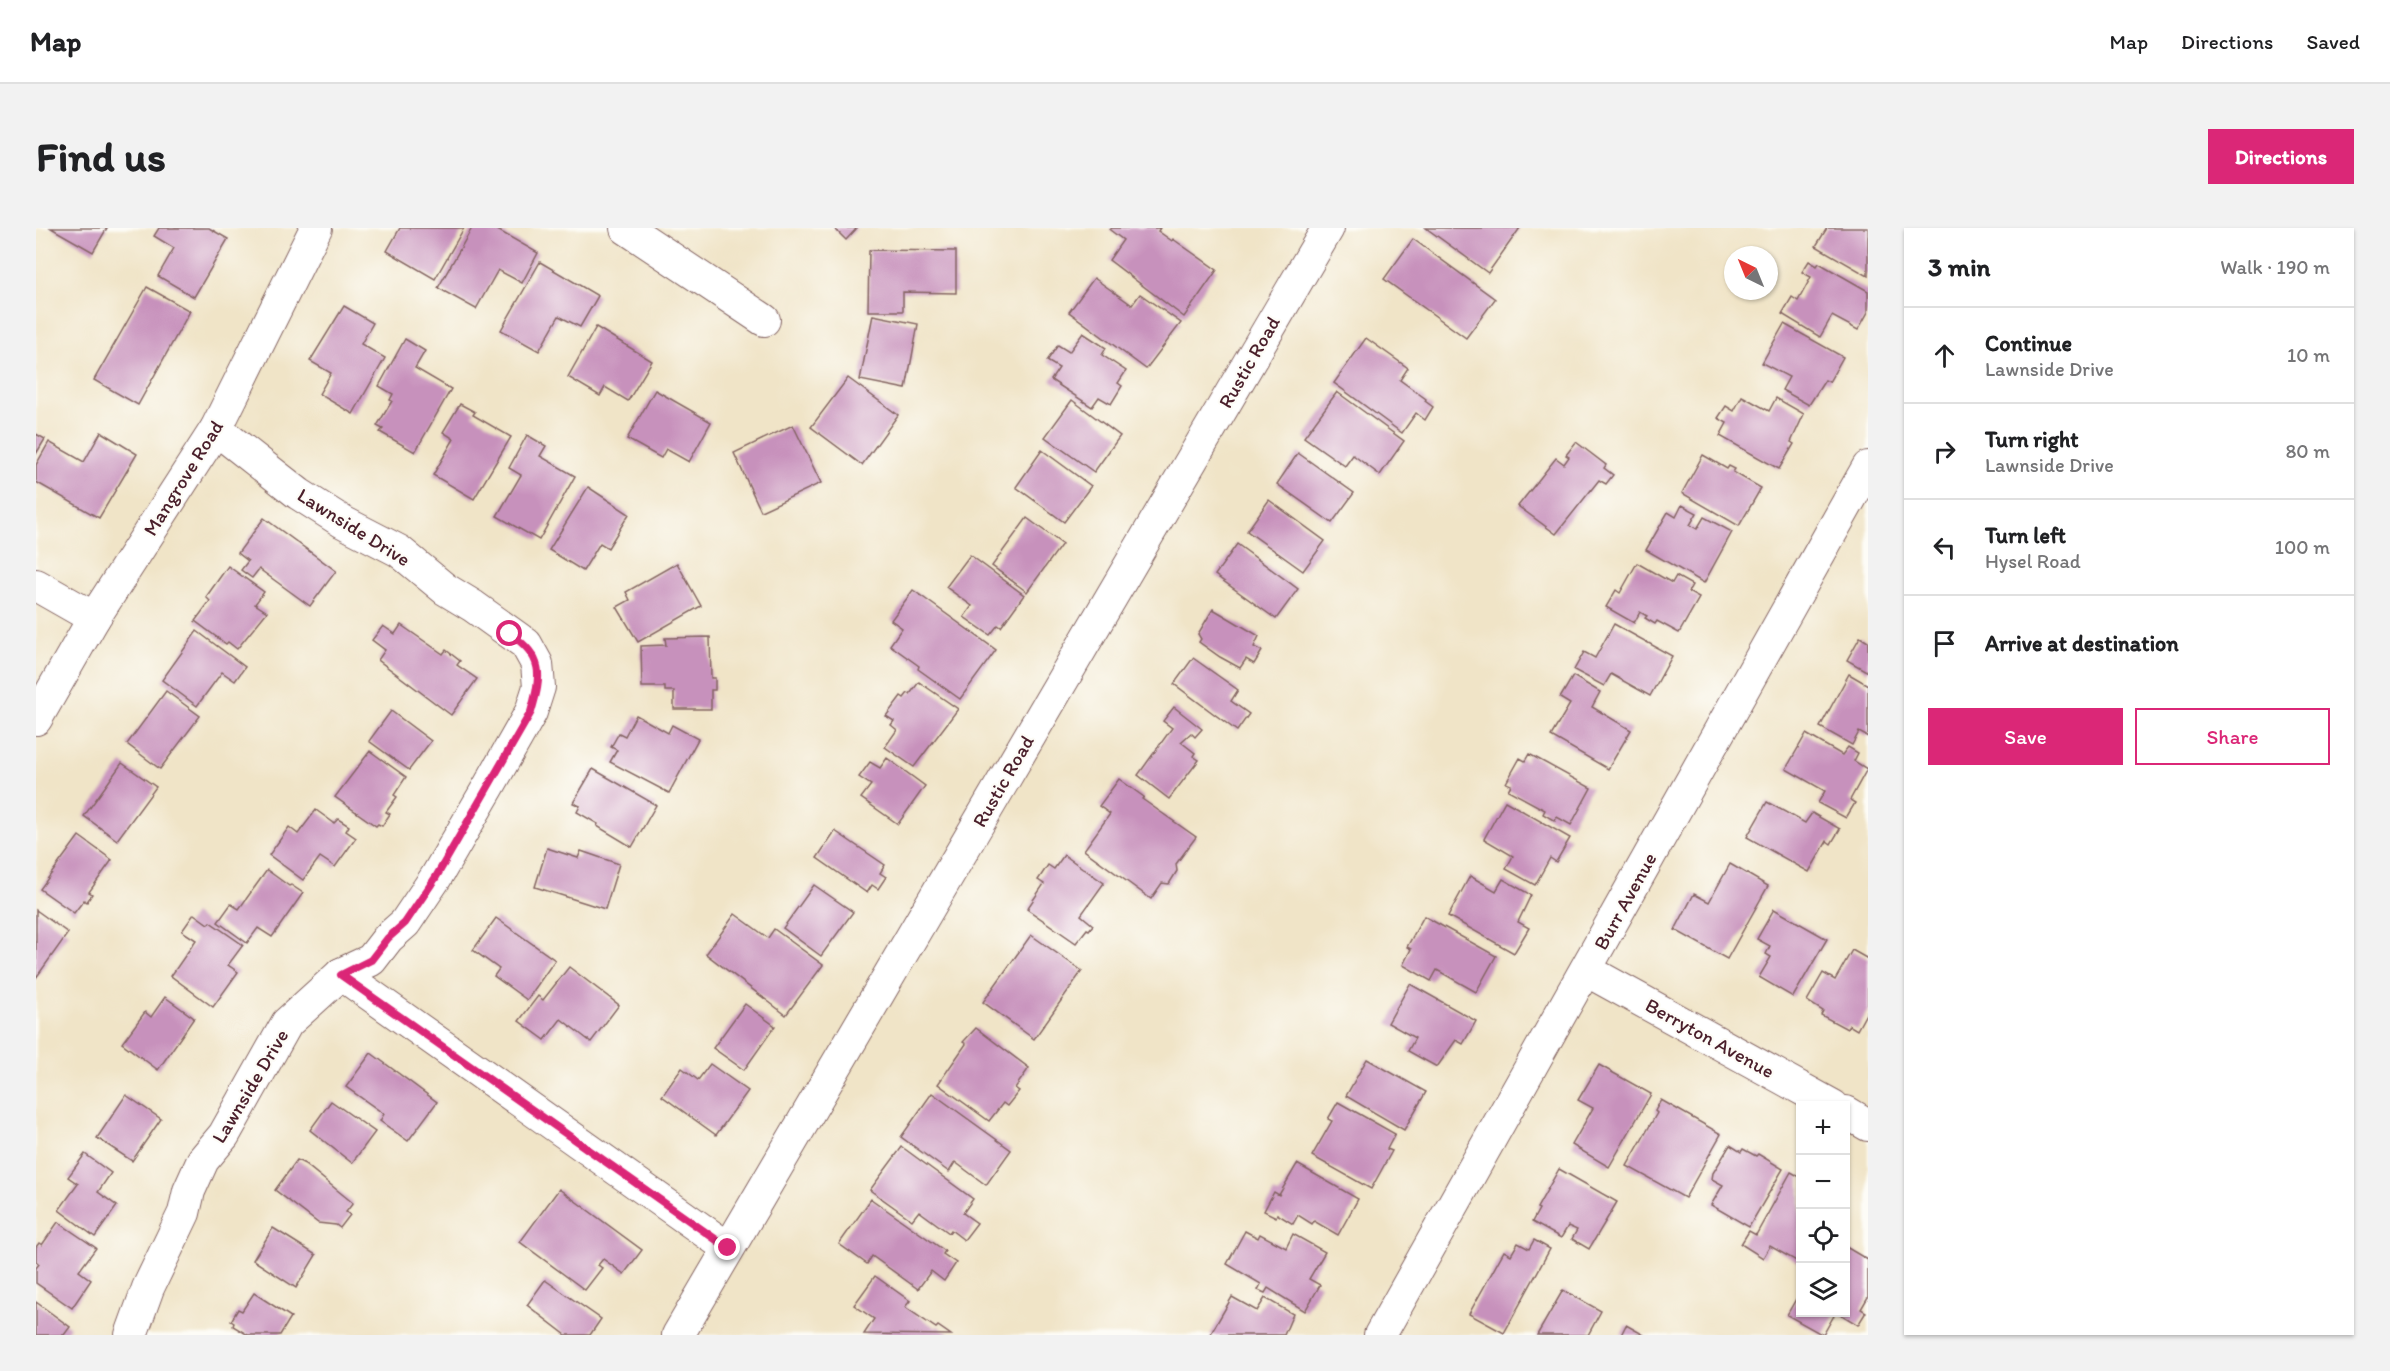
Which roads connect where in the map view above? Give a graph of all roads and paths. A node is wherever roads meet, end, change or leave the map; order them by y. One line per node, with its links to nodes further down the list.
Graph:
1 (626, 228): 4 (street)
2 (1328, 228): 15 (street, Rustic Road)
3 (312, 229): 5 (street, Mangrove Road)
4 (764, 320)
5 (216, 429): 8 (street, Mangrove Road); 11 (street, Lawnside Drive)
6 (1868, 467): 10 (street, Burr Avenue)
7 (36, 585): 8 (street)
8 (94, 618): 9 (street, Mangrove Road)
9 (36, 719)
10 (1586, 970): 12 (street, Berryton Avenue); 18 (street, Burr Avenue)
11 (341, 975): 15 (street); 16 (street, Lawnside Drive)
12 (1824, 1101)
13 (1850, 1115): 14 (street)
14 (1868, 1125)
15 (728, 1248): 17 (street, Rustic Road)
16 (131, 1335)
17 (678, 1335)
18 (1380, 1335)

